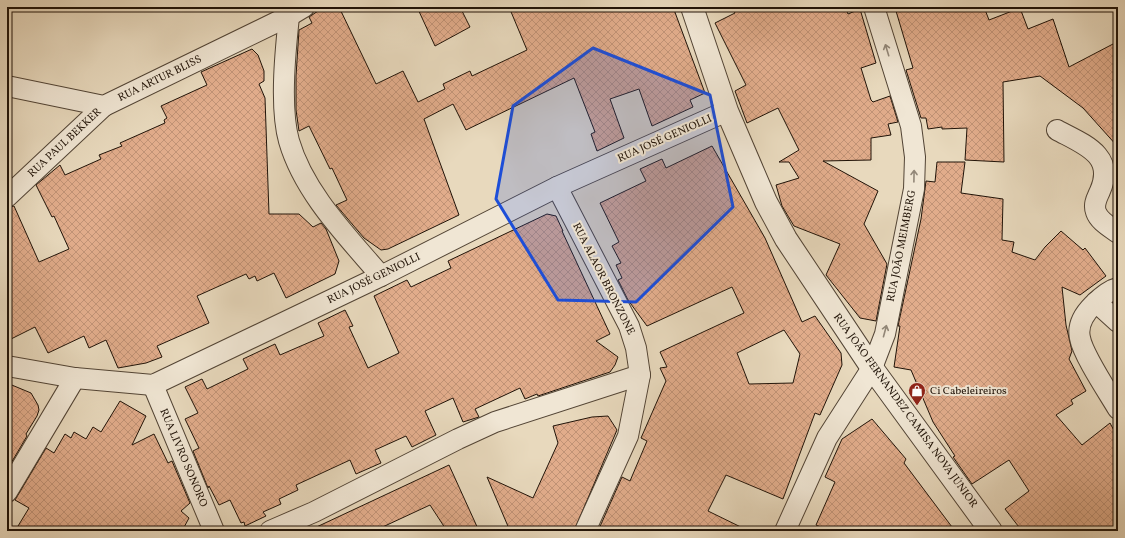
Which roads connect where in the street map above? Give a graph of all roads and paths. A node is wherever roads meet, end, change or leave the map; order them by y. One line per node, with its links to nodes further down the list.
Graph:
1 (692, 7): 6 (street, RUA JOÃO FERNANDEZ CAMISA NOVA JÚNIOR)
2 (874, 7): 16 (street, RUA JOÃO MEIMBERG, one-way to 2)
3 (294, 10): 5 (street, RUA ARTUR BLISS); 11 (street)
4 (7, 86): 5 (street, RUA ARTUR BLISS)
5 (104, 106): 9 (street, RUA PAUL BEKKER)
6 (728, 111): 8 (street, RUA JOSÉ GENIOLLI); 16 (street, RUA JOÃO FERNANDEZ CAMISA NOVA JÚNIOR)
7 (1057, 130): 10 (street)
8 (557, 187): 11 (street, RUA JOSÉ GENIOLLI); 17 (street, RUA ALAOR BRONZONE)
9 (7, 197)
10 (1118, 233)
11 (381, 276): 19 (street, RUA JOSÉ GENIOLLI)
12 (1118, 288): 13 (street)
13 (1096, 302): 14 (street); 20 (street)
14 (1118, 322)
15 (7, 366): 18 (street)
16 (872, 368): 25 (street, RUA JOÃO MEIMBERG); 26 (street, RUA JOÃO FERNANDEZ CAMISA NOVA JÚNIOR)
17 (640, 375): 23 (street); 24 (street, RUA ALAOR BRONZONE)
18 (75, 378): 19 (street); 21 (street)
19 (153, 385): 22 (street, RUA LIVRO SONORO)
20 (1118, 409)
21 (7, 492)
22 (214, 531)
23 (270, 531)
24 (585, 531)
25 (785, 531)
26 (992, 531)

